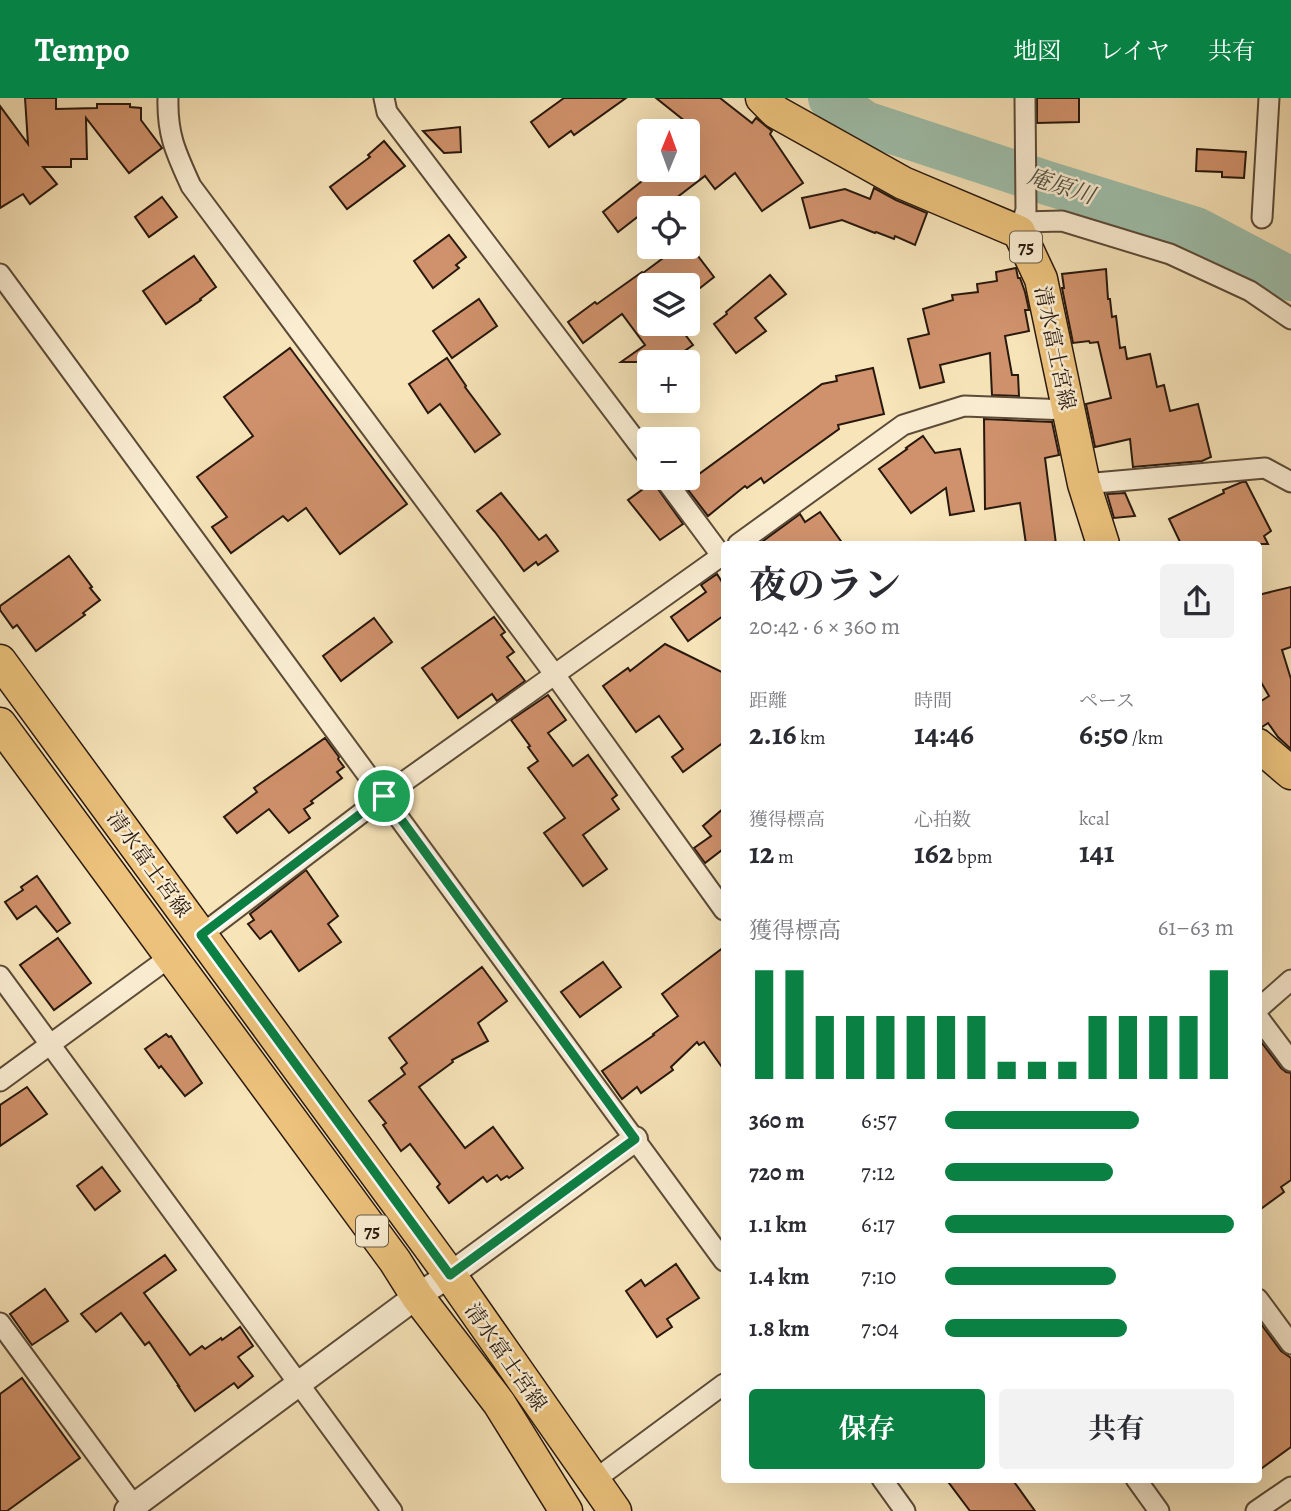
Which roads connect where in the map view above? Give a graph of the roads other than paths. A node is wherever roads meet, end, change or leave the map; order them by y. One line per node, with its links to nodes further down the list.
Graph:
1 (168, 98): 20 (street)
2 (384, 98): 11 (street)
3 (762, 98): 7 (main road, 75)
4 (1025, 98): 7 (street)
5 (1269, 98): 6 (street)
6 (1262, 218)
7 (1023, 221): 9 (street); 10 (main road, 清水富士宮線 / 75)
8 (0, 274): 24 (street)
9 (1291, 319)
10 (1068, 410): 13 (main road, 清水富士宮線 / 75); 15 (street)
11 (637, 442)
12 (1291, 482): 13 (street)
13 (1084, 484): 16 (main road, 清水富士宮線 / 75)
14 (674, 490): 17 (street)
15 (744, 541)
16 (1102, 541)
17 (721, 546)
18 (721, 557): 20 (street)
19 (0, 661): 26 (main road, 清水富士宮線 / 75)
20 (555, 675): 24 (street); 25 (street)
21 (0, 724): 27 (main road, 清水富士宮線 / 75)
22 (1262, 748): 23 (main road)
23 (1291, 773)
24 (384, 796): 26 (street); 35 (street)
25 (721, 906)
26 (201, 935): 37 (main road, 清水富士宮線 / 75)
27 (170, 957): 32 (street); 38 (main road, 清水富士宮線 / 75)
28 (0, 976): 32 (street)
29 (1291, 980): 30 (street)
30 (1262, 1005)
31 (1262, 1022): 33 (street)
32 (50, 1045): 34 (street); 42 (street)
33 (1291, 1061)
34 (0, 1081)
35 (635, 1139): 36 (street); 37 (street)
36 (721, 1257)
37 (450, 1275): 38 (street); 44 (main road, 清水富士宮線 / 75)
38 (417, 1296): 42 (street); 48 (main road, 清水富士宮線 / 75)
39 (1262, 1304): 41 (street)
40 (0, 1323): 49 (street)
41 (1291, 1344)
42 (300, 1384): 49 (street); 50 (street)
43 (721, 1386): 44 (street)
44 (593, 1481): 51 (main road, 清水富士宮線 / 75)
45 (885, 1483): 52 (street)
46 (1139, 1483): 53 (street)
47 (1291, 1487): 54 (street)
48 (559, 1508)
49 (133, 1509)
50 (392, 1511)
51 (615, 1511)
52 (905, 1511)
53 (1159, 1511)
54 (1256, 1511)

